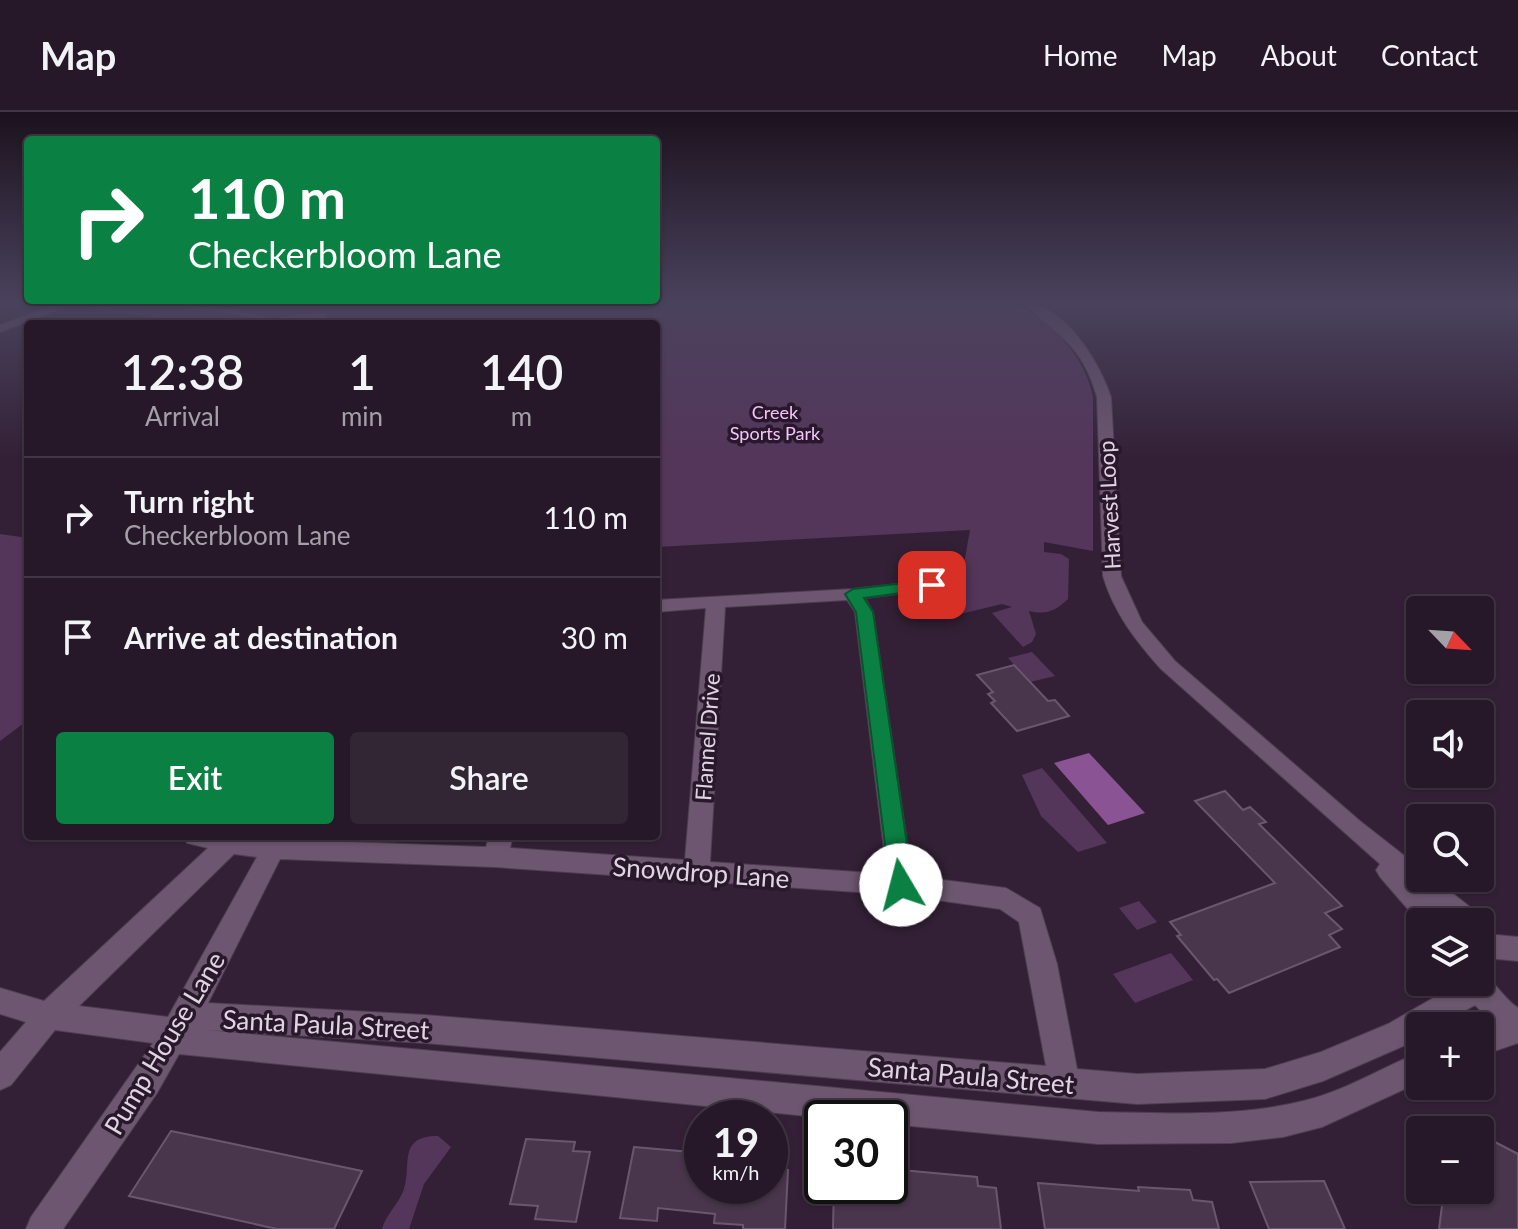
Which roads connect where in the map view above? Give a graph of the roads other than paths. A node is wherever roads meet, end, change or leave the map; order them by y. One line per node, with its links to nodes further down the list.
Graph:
1 (1085, 355): 6 (street, Harvest Loop)
2 (932, 585): 3 (street)
3 (853, 594): 4 (street); 12 (street)
4 (716, 602): 5 (street); 11 (street, Flannel Drive)
5 (660, 606)
6 (1352, 828): 13 (street, Harvest Loop); 14 (street, Harvest Loop)
7 (212, 840): 8 (street, Snowdrop Lane)
8 (229, 844): 9 (street, Snowdrop Lane); 18 (street)
9 (292, 845): 10 (street, Snowdrop Lane); 20 (street, Pump House Lane)
10 (498, 847): 11 (street, Snowdrop Lane)
11 (697, 873): 12 (street, Snowdrop Lane)
12 (901, 885): 24 (street, Snowdrop Lane)
13 (1423, 908)
14 (1452, 908)
15 (1462, 996): 24 (street, Santa Paula Street)
16 (1486, 996): 19 (street)
17 (0, 1001): 18 (street)
18 (49, 1016): 20 (street); 23 (street)
19 (1518, 1025): 21 (street)
20 (176, 1032): 22 (street, Santa Paula Street); 24 (street, Santa Paula Street); 25 (street, Pump House Lane)
21 (1494, 1038)
22 (1406, 1073)
23 (0, 1075)
24 (1064, 1083)
25 (43, 1229)

